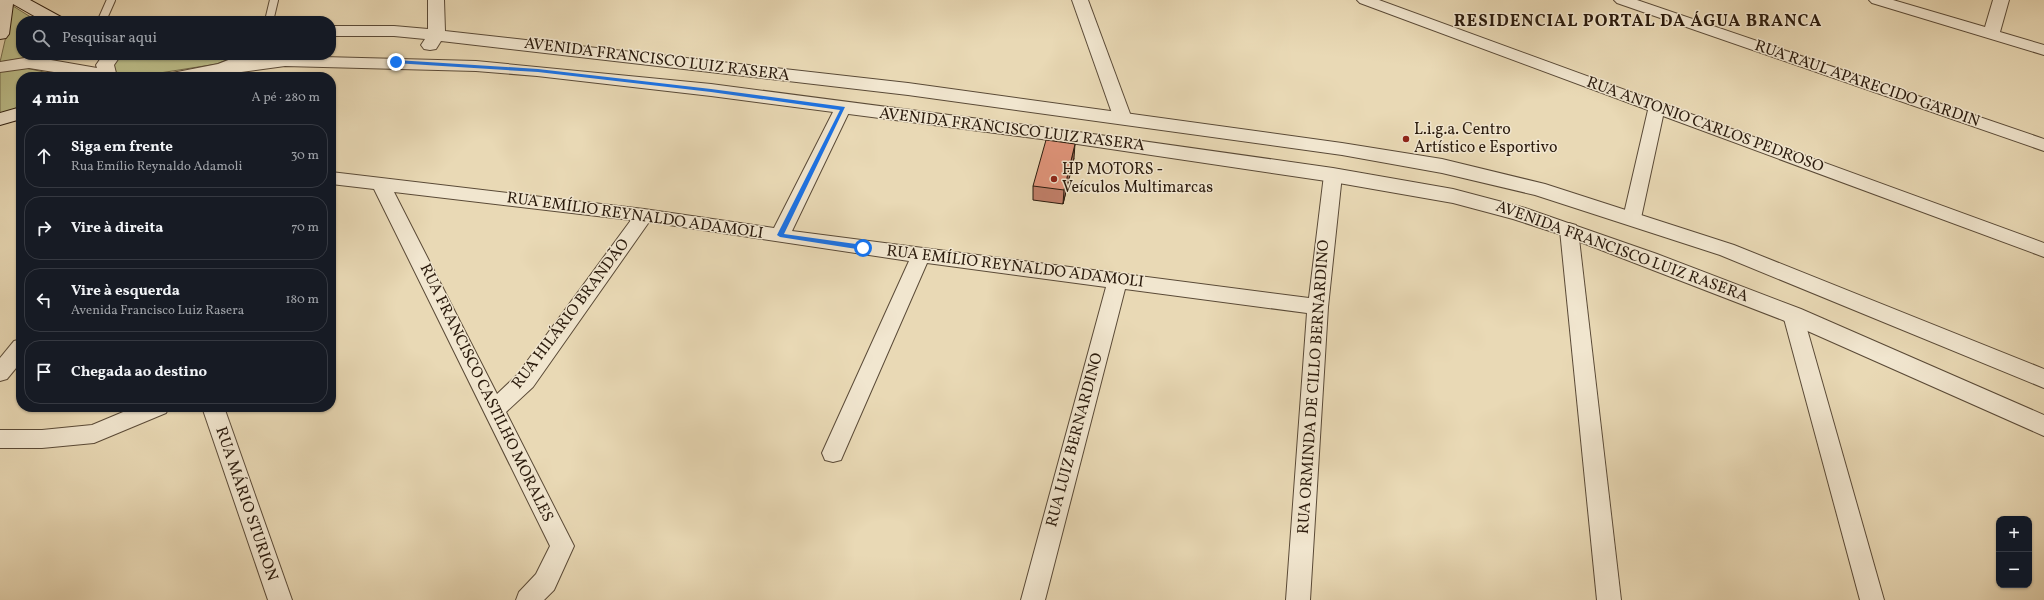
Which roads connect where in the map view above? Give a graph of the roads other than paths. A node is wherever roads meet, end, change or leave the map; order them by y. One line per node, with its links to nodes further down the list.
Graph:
1 (5, 0): 16 (street)
2 (18, 0): 11 (street)
3 (111, 0): 12 (lane)
4 (274, 0): 13 (lane)
5 (1080, 0): 35 (street)
6 (1365, 0): 31 (street, RUA ANTONIO CARLOS PEDROSO)
7 (1622, 0): 37 (street, RUA RAUL APARECIDO GARDIN)
8 (1877, 0): 17 (street)
9 (2001, 0): 17 (street)
10 (435, 5): 14 (street); 18 (street)
11 (46, 16)
12 (104, 16)
13 (270, 16)
14 (394, 31): 15 (street, AVENIDA FRANCISCO LUIZ RASERA); 18 (street, AVENIDA FRANCISCO LUIZ RASERA)
15 (336, 32)
16 (0, 34)
17 (1991, 34): 19 (street)
18 (437, 35): 24 (street); 35 (street, AVENIDA FRANCISCO LUIZ RASERA)
19 (2044, 50)
20 (39, 60): 23 (street)
21 (108, 60): 29 (street)
22 (238, 60): 26 (street)
23 (28, 62): 25 (street); 28 (street)
24 (396, 62): 26 (street, AVENIDA FRANCISCO LUIZ RASERA); 27 (street, AVENIDA FRANCISCO LUIZ RASERA)
25 (0, 67)
26 (223, 68): 30 (street)
27 (538, 71): 32 (street, AVENIDA FRANCISCO LUIZ RASERA); 36 (street)
28 (84, 72)
29 (106, 72)
30 (203, 72)
31 (1657, 107): 46 (street); 49 (street, RUA ANTONIO CARLOS PEDROSO)
32 (843, 108): 36 (street, AVENIDA FRANCISCO LUIZ RASERA); 48 (street)
33 (16, 114): 34 (street)
34 (0, 119)
35 (1123, 119): 38 (street, AVENIDA FRANCISCO LUIZ RASERA)
36 (1057, 135): 39 (street, AVENIDA FRANCISCO LUIZ RASERA)
37 (2044, 145)
38 (1442, 166): 42 (street, AVENIDA FRANCISCO LUIZ RASERA); 43 (street)
39 (1333, 175): 43 (street, AVENIDA FRANCISCO LUIZ RASERA); 52 (street, RUA ORMINDA DE CILLO BERNARDINO)
40 (336, 179): 41 (street, RUA EMÍLIO REYNALDO ADAMOLI)
41 (380, 183): 45 (street, RUA EMÍLIO REYNALDO ADAMOLI); 57 (street, RUA FRANCISCO CASTILHO MORALES)
42 (1538, 189): 44 (street); 46 (street, AVENIDA FRANCISCO LUIZ RASERA)
43 (1453, 196): 44 (street, AVENIDA FRANCISCO LUIZ RASERA)
44 (1518, 213): 47 (street, AVENIDA FRANCISCO LUIZ RASERA)
45 (644, 215): 48 (street, RUA EMÍLIO REYNALDO ADAMOLI); 57 (street, RUA HILÁRIO BRANDÃO)
46 (1632, 218): 56 (street, AVENIDA FRANCISCO LUIZ RASERA)
47 (1569, 230): 53 (street, AVENIDA FRANCISCO LUIZ RASERA); 67 (street)
48 (780, 235): 50 (street, RUA EMÍLIO REYNALDO ADAMOLI)
49 (2044, 250)
50 (921, 255): 51 (street, RUA EMÍLIO REYNALDO ADAMOLI); 62 (street)
51 (1117, 281): 52 (street, RUA EMÍLIO REYNALDO ADAMOLI); 65 (street, RUA LUIZ BERNARDINO)
52 (1318, 307): 66 (street, RUA ORMINDA DE CILLO BERNARDINO)
53 (1793, 315): 60 (street, AVENIDA FRANCISCO LUIZ RASERA); 68 (street)
54 (16, 352): 55 (street)
55 (0, 373)
56 (2044, 379)
57 (494, 410): 64 (street, RUA FRANCISCO CASTILHO MORALES)
58 (146, 412): 61 (street)
59 (215, 412): 63 (street, RUA MÁRIO STURION)
60 (2044, 426)
61 (0, 439)
62 (833, 453)
63 (280, 600)
64 (528, 600)
65 (1033, 600)
66 (1298, 600)
67 (1609, 600)
68 (1872, 600)

